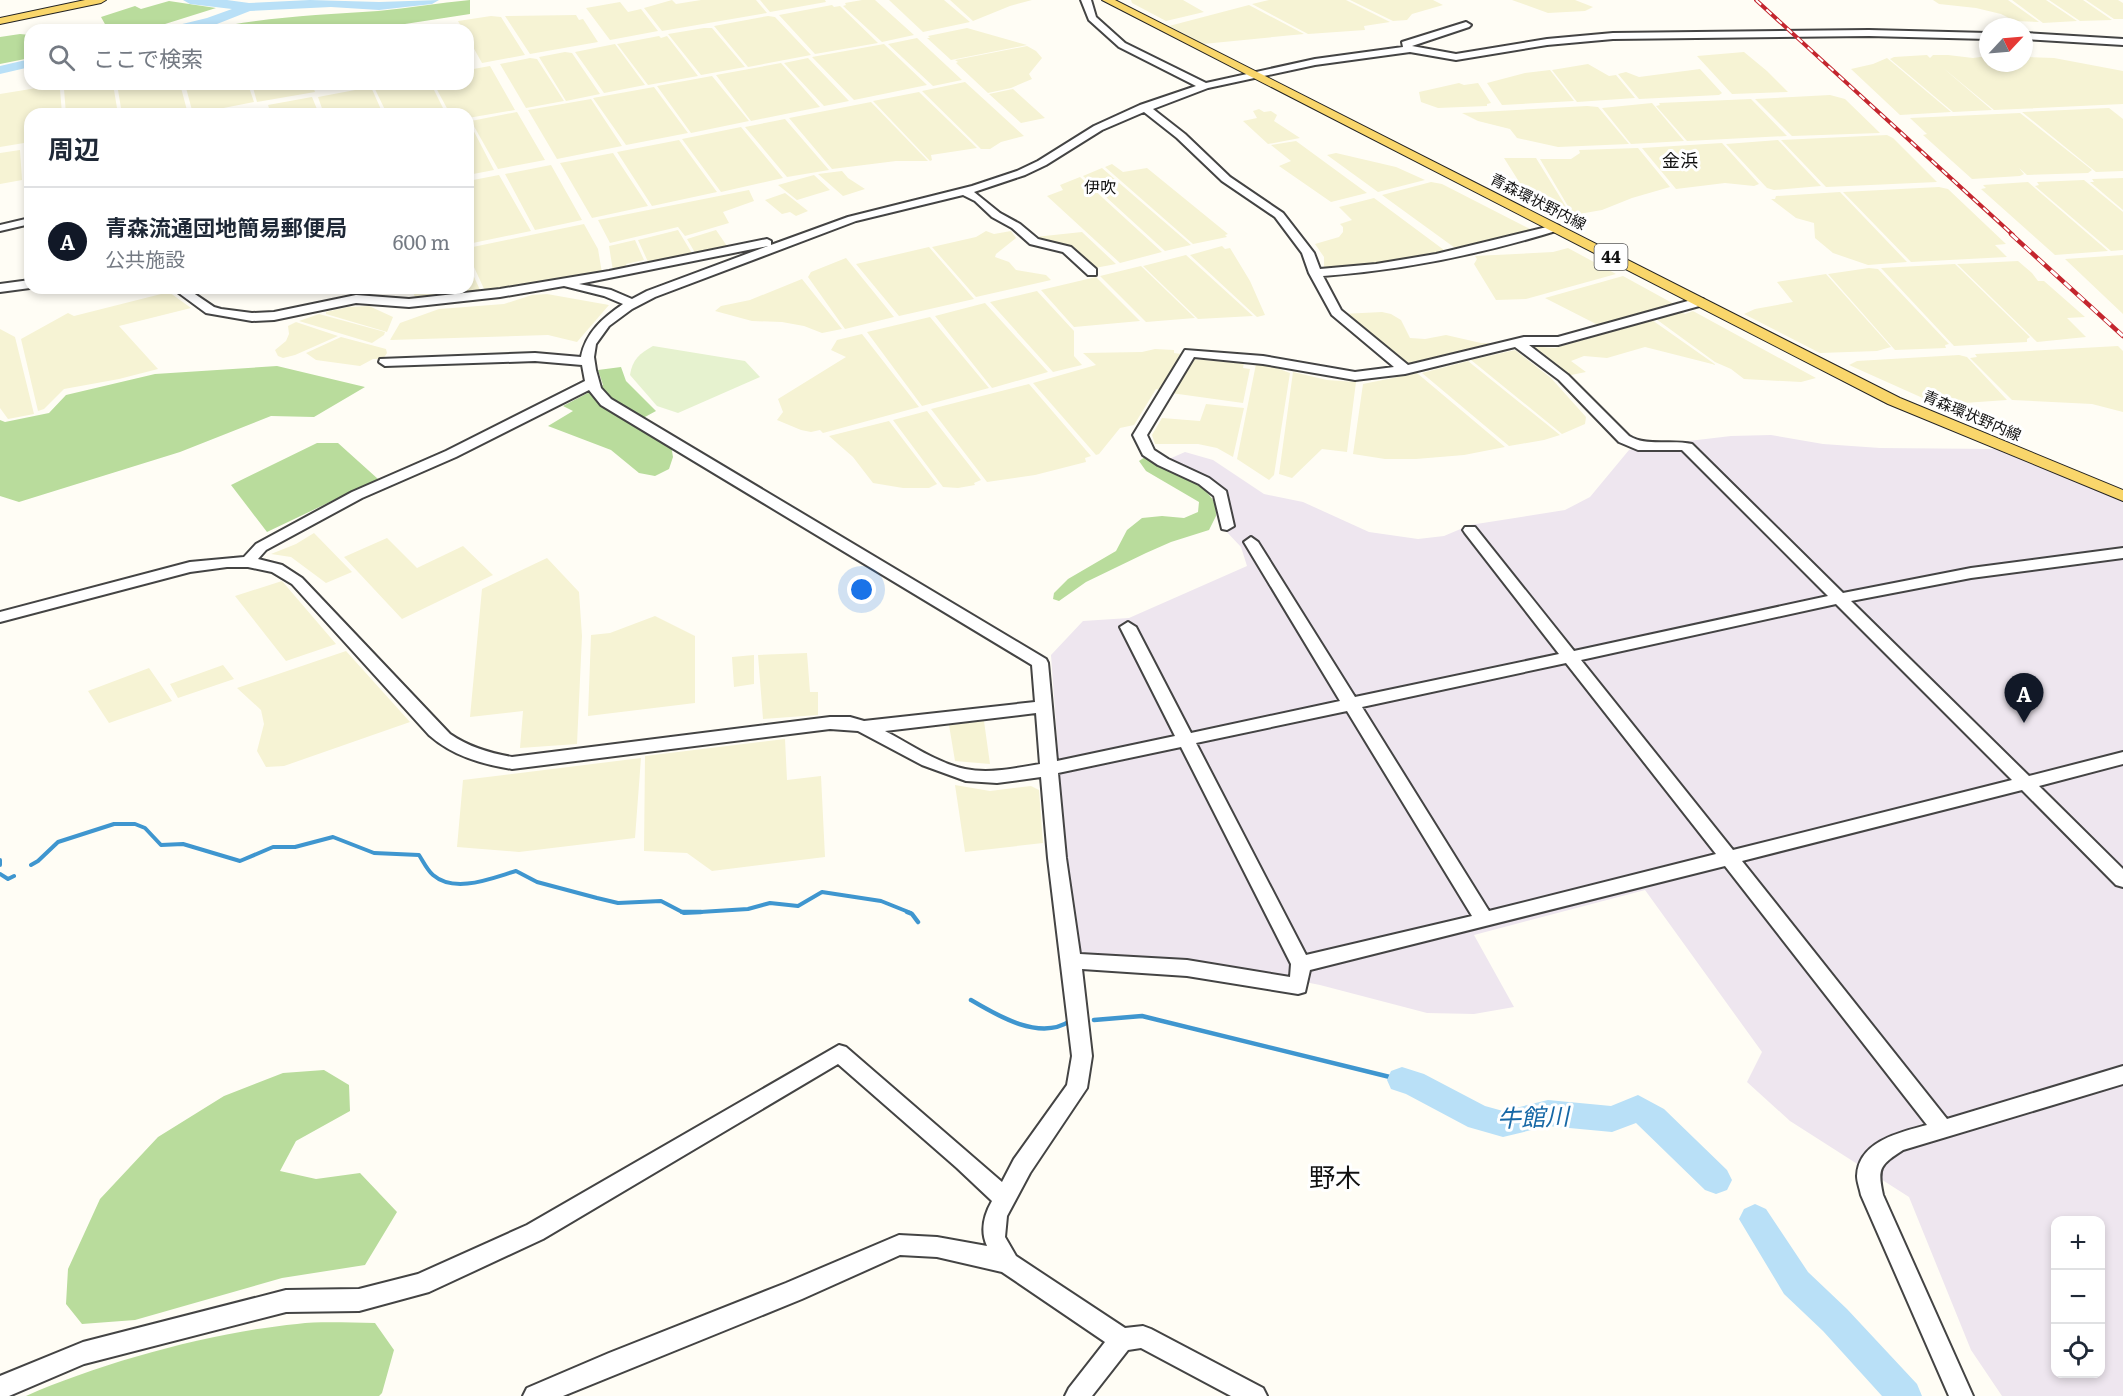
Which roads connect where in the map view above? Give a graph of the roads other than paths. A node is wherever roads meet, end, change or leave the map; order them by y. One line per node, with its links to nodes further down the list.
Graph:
1 (101, 0): 4 (main road)
2 (1086, 0): 11 (street)
3 (1107, 0): 10 (main road, 青森環状野内線 / 44)
4 (0, 21)
5 (1466, 25): 9 (street)
6 (1979, 36): 9 (street)
7 (2033, 37): 8 (street)
8 (2123, 42)
9 (1410, 49): 10 (street)
10 (1253, 76): 11 (street); 16 (main road, 青森環状野内線 / 44)
11 (1205, 86): 12 (street)
12 (1144, 107): 13 (street); 19 (street)
13 (965, 191): 17 (street); 18 (street)
14 (24, 222): 15 (street)
15 (0, 228)
16 (1555, 228): 19 (street); 24 (main road, 青森環状野内線 / 44)
17 (792, 241): 20 (street); 25 (street)
18 (1092, 273)
19 (1316, 273): 29 (street)
20 (559, 283): 23 (street); 25 (street)
21 (24, 285): 22 (street)
22 (0, 288)
23 (187, 294)
24 (1698, 302): 26 (street); 31 (main road, 青森環状野内線 / 44)
25 (632, 303): 27 (street)
26 (1518, 343): 29 (street); 37 (street)
27 (585, 361): 28 (street); 30 (street)
28 (385, 362)
29 (1405, 370): 32 (street)
30 (592, 383): 36 (street); 42 (street)
31 (2123, 496)
32 (1227, 525)
33 (1470, 530): 40 (street)
34 (1251, 542): 41 (street)
35 (2123, 553): 37 (street)
36 (248, 562): 38 (street); 43 (street)
37 (1840, 599): 40 (street); 47 (street)
38 (0, 617)
39 (1128, 627): 44 (street)
40 (1570, 657): 41 (street); 48 (street)
41 (1350, 704): 44 (street); 50 (street)
42 (1043, 707): 43 (street); 46 (street)
43 (864, 727): 46 (street)
44 (1184, 740): 46 (street); 52 (street)
45 (2123, 759): 47 (street)
46 (1050, 769): 51 (street)
47 (2026, 783): 48 (street); 49 (street)
48 (1730, 857): 50 (street); 54 (street)
49 (2123, 880)
50 (1484, 920): 52 (street)
51 (1071, 960): 52 (street); 55 (street)
52 (1301, 964)
53 (2123, 1075): 54 (street)
54 (1942, 1128): 62 (street)
55 (1004, 1198): 56 (street); 58 (street)
56 (1008, 1263): 57 (street); 59 (street)
57 (1122, 1340): 60 (street); 61 (street)
58 (0, 1388)
59 (535, 1396)
60 (1077, 1396)
61 (1255, 1396)
62 (1961, 1396)

